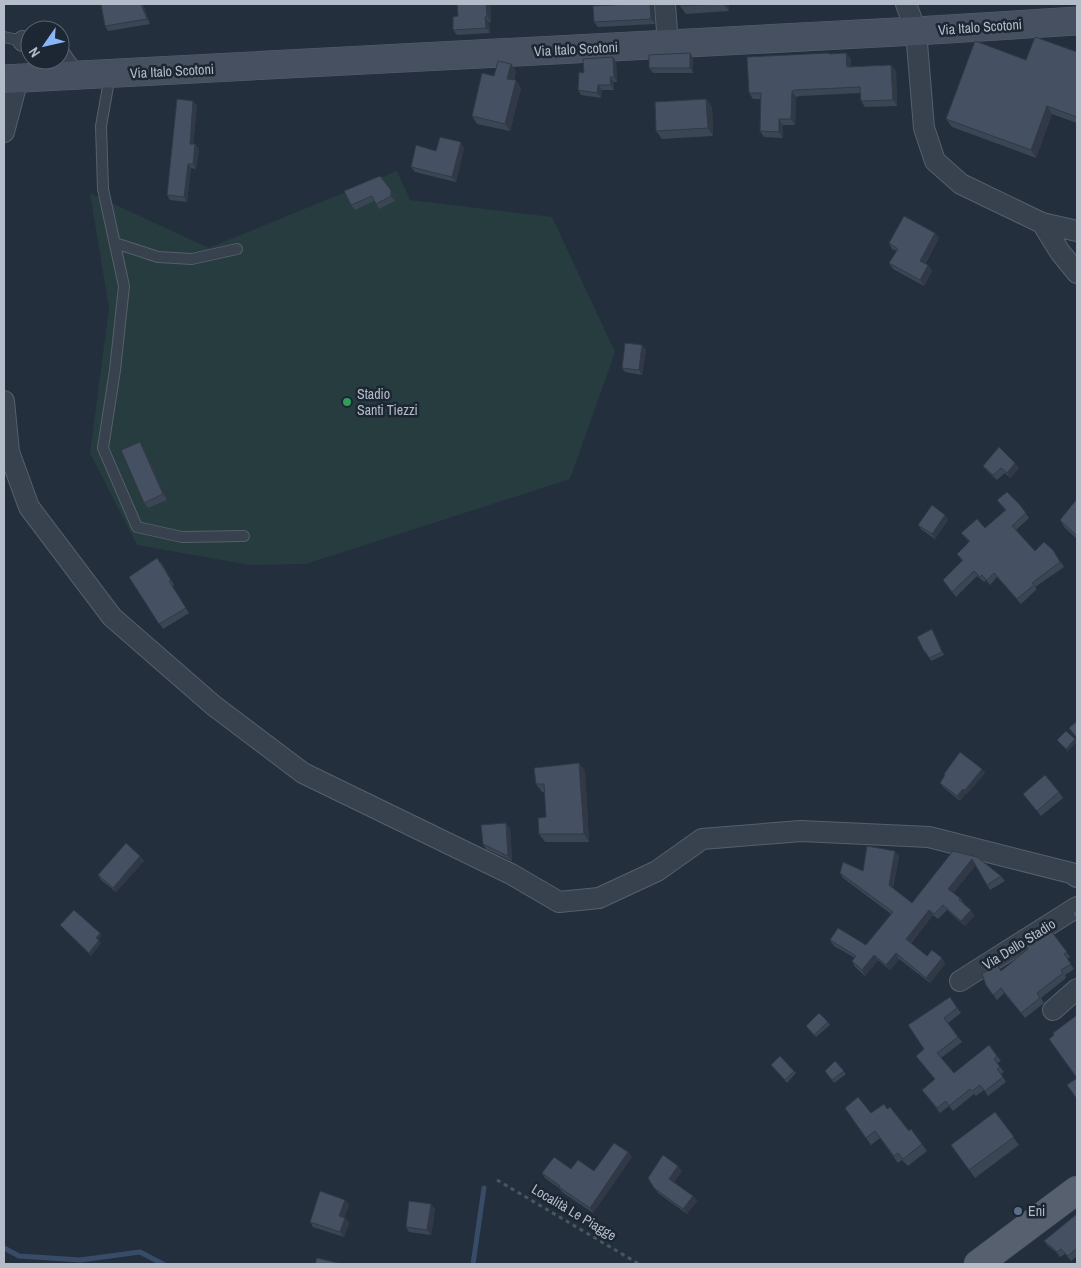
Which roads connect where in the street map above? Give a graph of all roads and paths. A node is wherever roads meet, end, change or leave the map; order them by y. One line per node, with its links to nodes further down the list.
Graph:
1 (665, 4): 7 (street)
2 (906, 4): 4 (street)
3 (1077, 21): 4 (street, Via Italo Scotoni)
4 (916, 31): 7 (street, Via Italo Scotoni); 13 (street)
5 (4, 36): 6 (lane)
6 (20, 40)
7 (668, 44): 10 (street, Via Italo Scotoni)
8 (70, 67): 10 (street, Via Italo Scotoni)
9 (50, 70): 11 (street, Via Italo Scotoni)
10 (110, 74): 15 (lane)
11 (11, 79): 12 (street)
12 (5, 120)
13 (1042, 224): 14 (street); 17 (street)
14 (1077, 231)
15 (114, 243): 16 (lane); 19 (lane)
16 (236, 249)
17 (1077, 273)
18 (4, 401): 20 (street)
19 (244, 536)
20 (1077, 877)
21 (1077, 907): 22 (street, Via Dello Stadio)
22 (960, 981)
23 (1077, 989): 24 (street)
24 (1053, 1010)
25 (497, 1180): 27 (path, Località Le Piagge)
26 (1077, 1190): 28 (main road)
27 (639, 1264)
28 (978, 1264)

